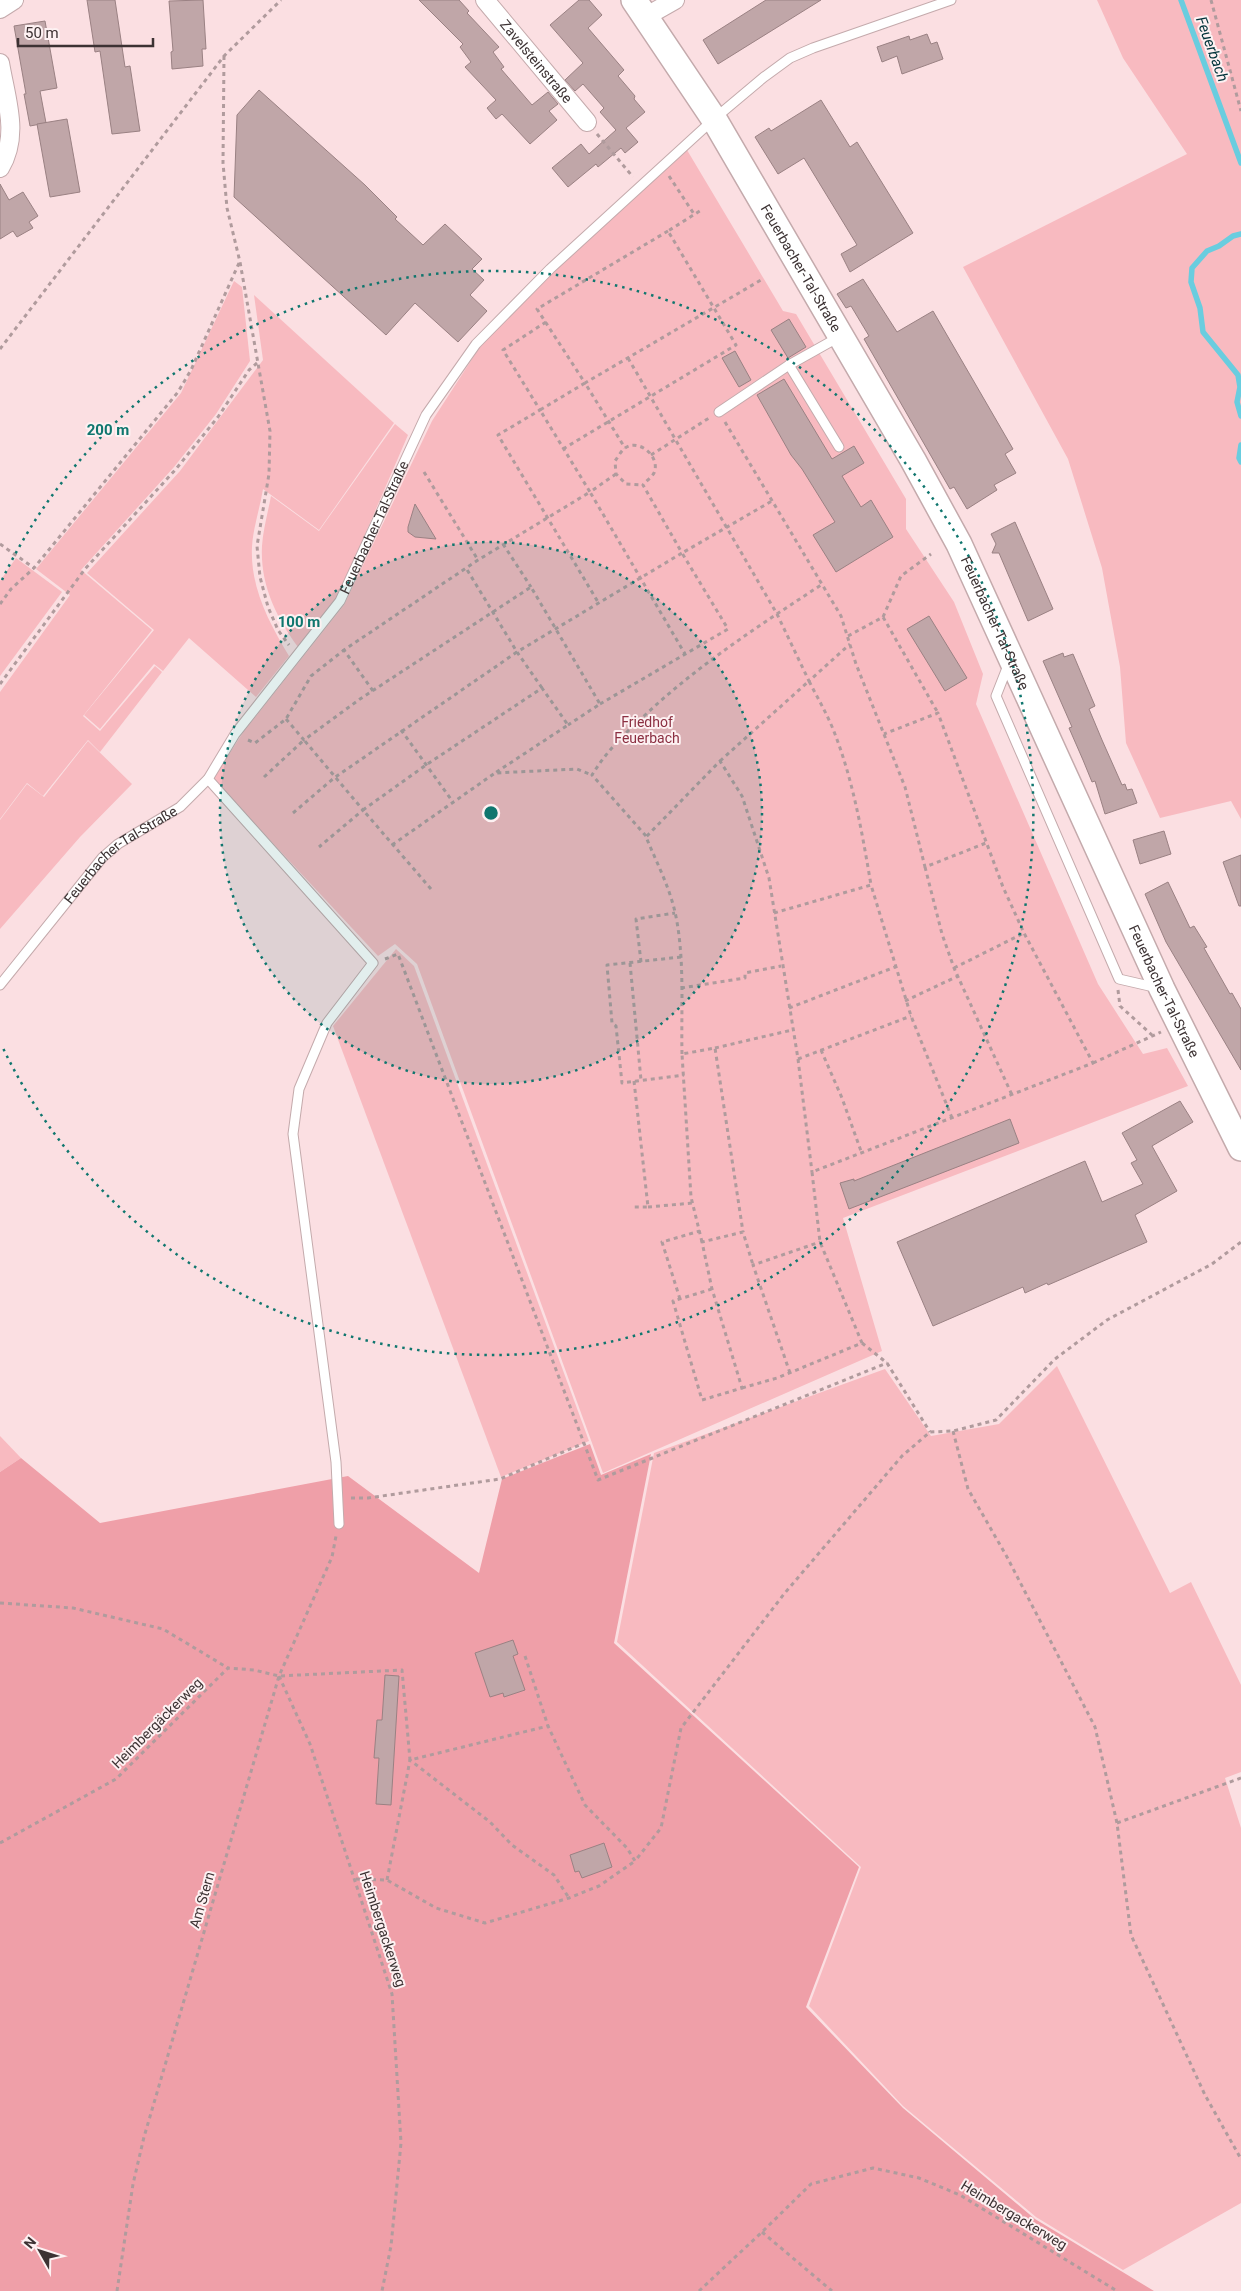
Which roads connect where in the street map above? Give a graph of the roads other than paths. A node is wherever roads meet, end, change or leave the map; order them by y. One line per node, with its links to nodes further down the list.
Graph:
1 (14, 0): 5 (street)
2 (485, 0): 9 (street, Zavelsteinstraße)
3 (675, 0): 6 (street)
4 (951, 0): 8 (lane)
5 (0, 9)
6 (639, 9): 8 (main road, Feuerbacher-Tal-Straße)
7 (0, 63): 10 (street)
8 (714, 118): 11 (main road, Feuerbacher-Tal-Straße); 16 (lane, Feuerbacher-Tal-Straße)
9 (587, 122)
10 (0, 168)
11 (841, 335): 12 (lane); 15 (main road, Feuerbacher-Tal-Straße)
12 (789, 365): 13 (lane); 14 (lane)
13 (719, 412)
14 (839, 447)
15 (1010, 658): 18 (main road, Feuerbacher-Tal-Straße); 18 (lane)
16 (208, 780): 17 (lane, Feuerbacher-Tal-Straße); 20 (lane)
17 (0, 985)
18 (1162, 989): 19 (main road, Feuerbacher-Tal-Straße)
19 (1241, 1148)
20 (339, 1524)

